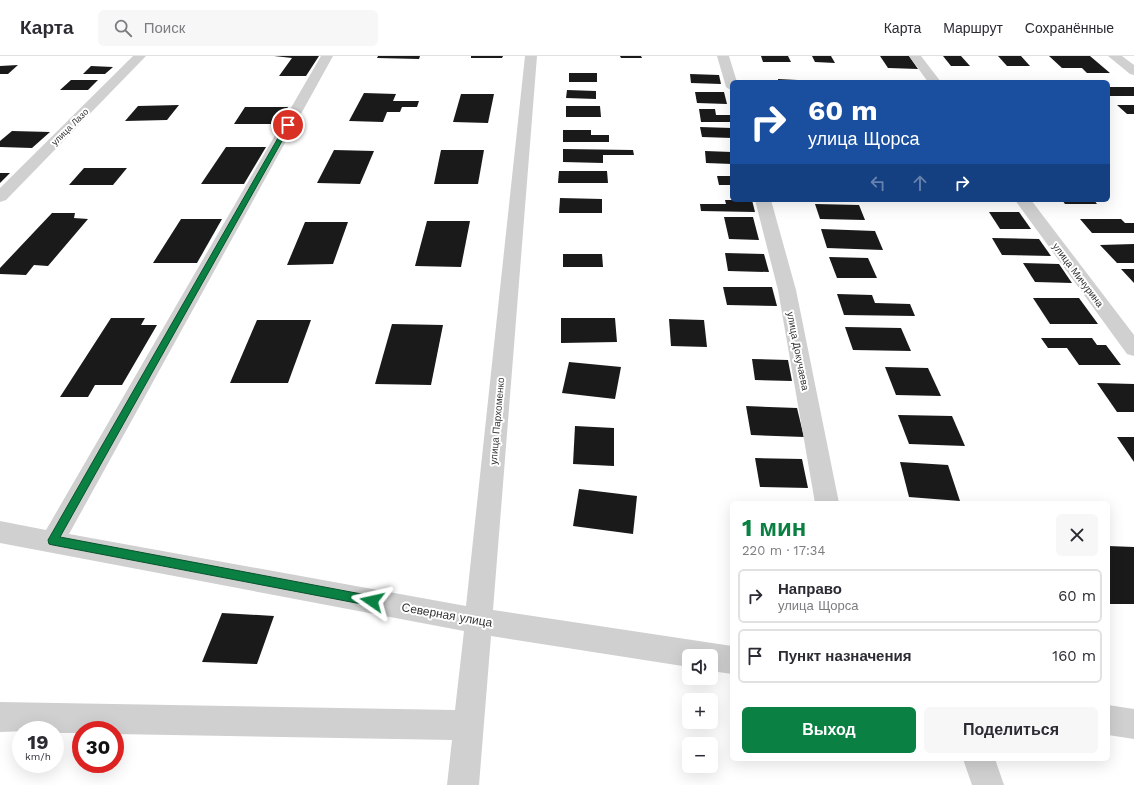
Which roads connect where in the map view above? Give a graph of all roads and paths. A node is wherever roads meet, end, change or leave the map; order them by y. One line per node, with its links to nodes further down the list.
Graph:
1 (140, 56): 10 (street, улица Лазо)
2 (327, 56): 16 (street)
3 (531, 56): 17 (street, улица Пархоменко)
4 (723, 56): 8 (street)
5 (915, 56): 9 (street)
6 (1114, 56): 7 (street)
7 (1134, 72)
8 (730, 80)
9 (933, 80)
10 (0, 197)
11 (764, 202): 14 (street, улица Докучаева)
12 (1024, 202): 13 (street, улица Мичурина)
13 (1134, 349)
14 (827, 501)
15 (0, 532): 16 (street, Северная улица)
16 (53, 540): 17 (street, Северная улица)
17 (479, 621): 18 (street, Северная улица); 24 (street, улица Пархоменко)
18 (682, 652)
19 (718, 658): 20 (street)
20 (730, 660)
21 (0, 717): 24 (street)
22 (1110, 720): 23 (street)
23 (1134, 724)
24 (469, 725): 26 (street, улица Пархоменко)
25 (980, 761): 27 (street)
26 (463, 785)
27 (988, 785)

